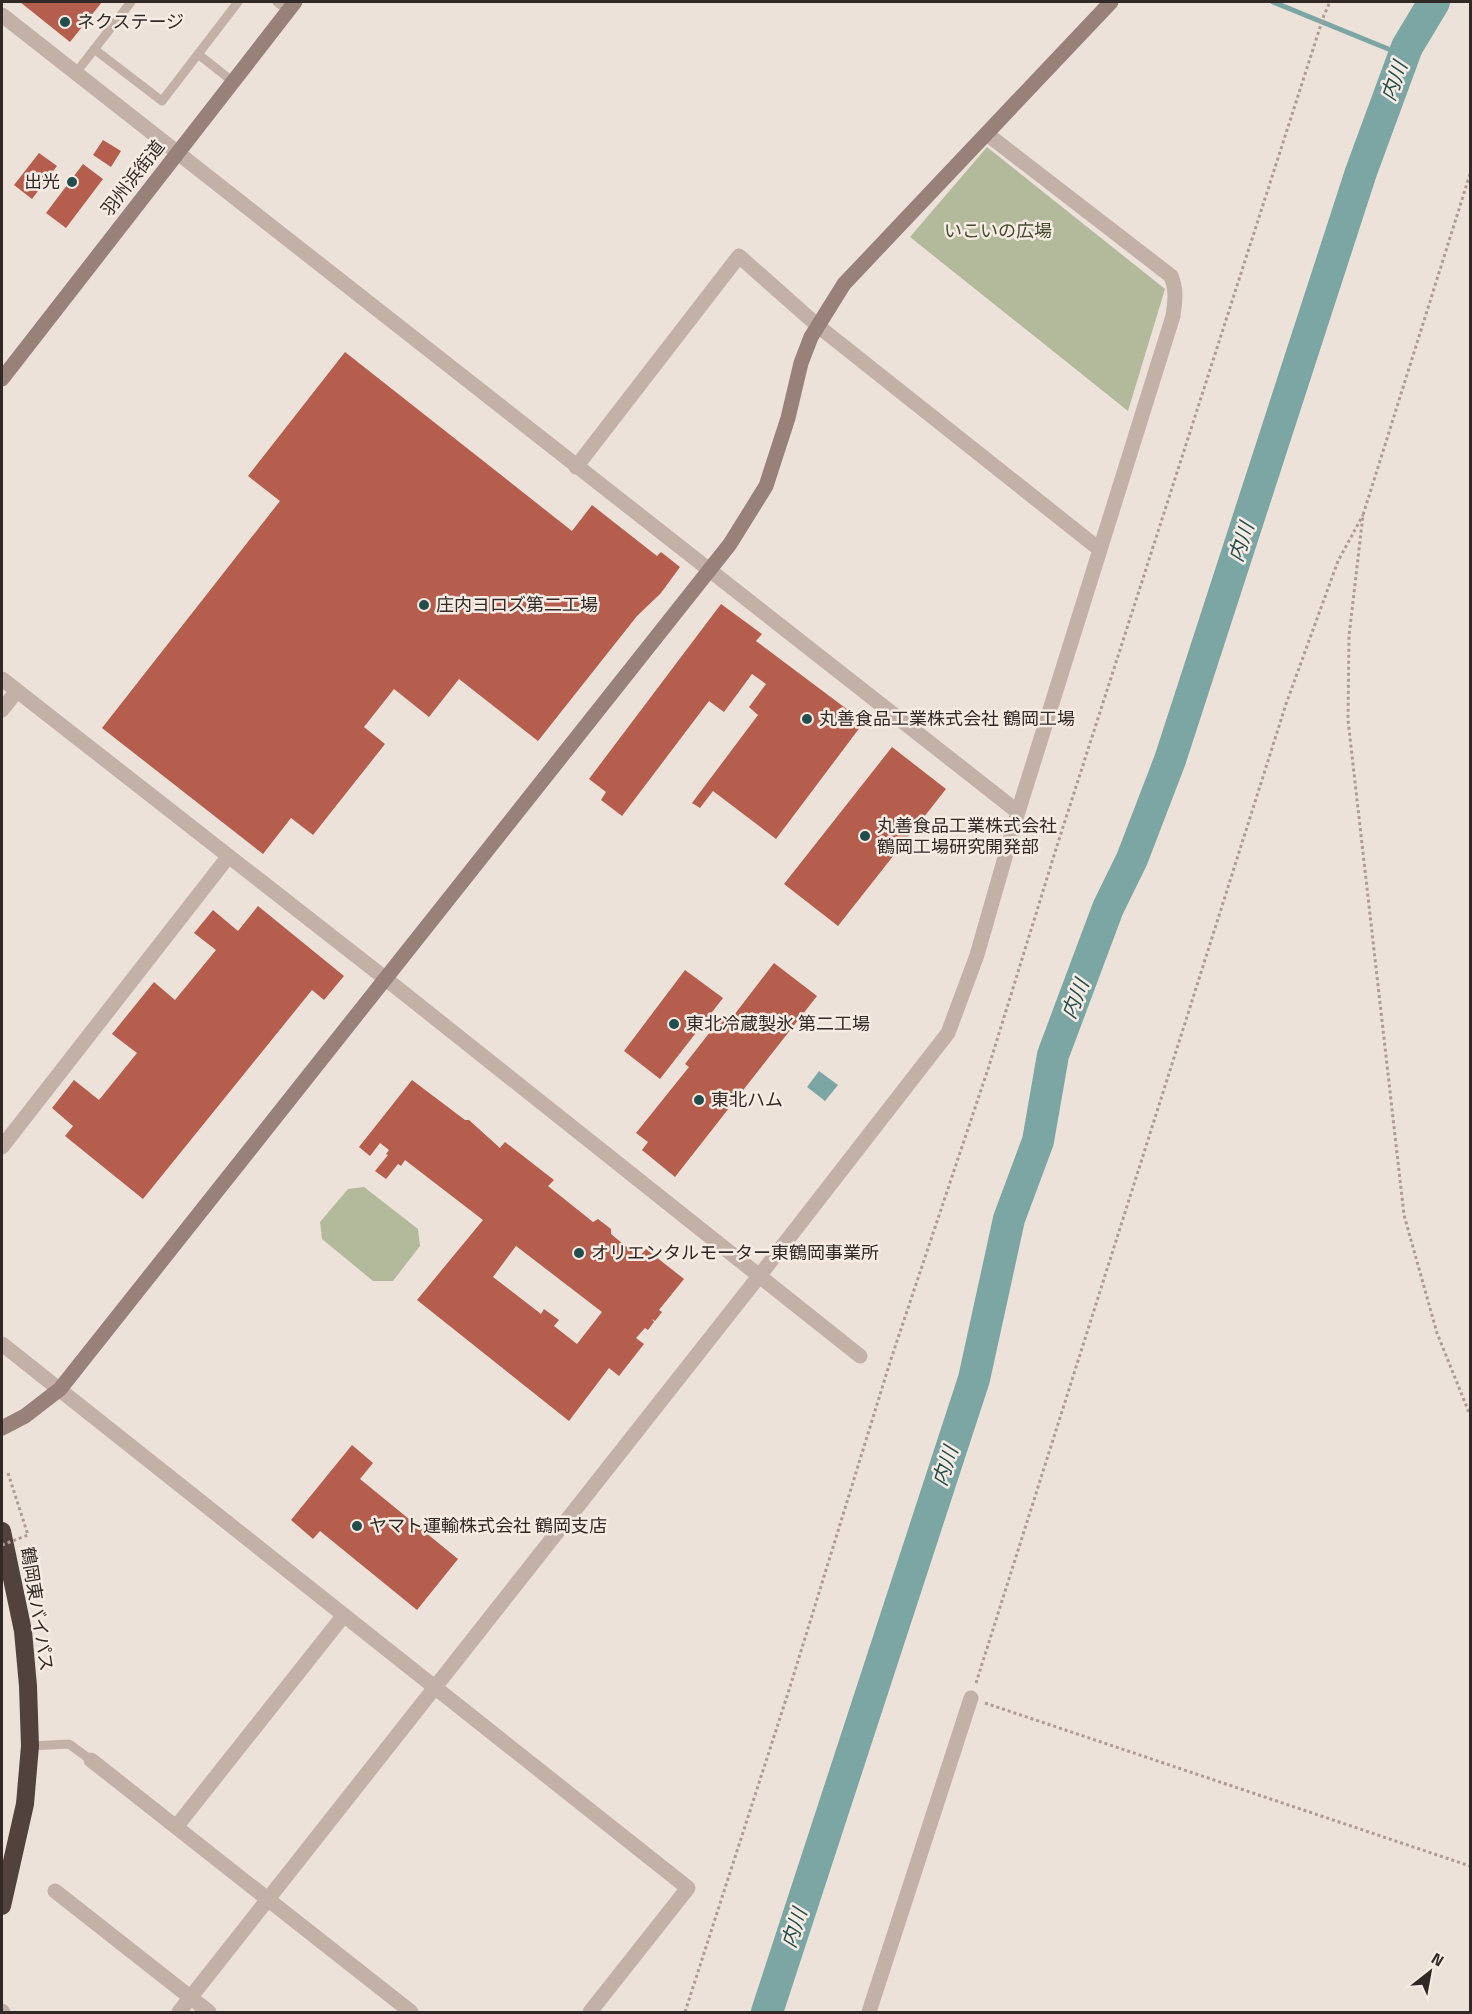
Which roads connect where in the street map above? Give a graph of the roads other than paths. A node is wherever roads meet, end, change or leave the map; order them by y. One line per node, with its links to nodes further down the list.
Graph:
1 (131, 2): 6 (lane)
2 (238, 2): 7 (lane)
3 (1112, 2): 10 (street)
4 (286, 4): 9 (street, 羽州浜街道)
5 (2, 15): 8 (street)
6 (94, 49): 7 (lane); 8 (lane)
7 (198, 54): 9 (lane)
8 (75, 74): 11 (street)
9 (232, 81): 11 (street, 羽州浜街道)
10 (987, 134): 12 (street); 15 (street)
11 (176, 154): 13 (street, 羽州浜街道); 14 (street)
12 (818, 326): 14 (street); 15 (street); 16 (street)
13 (2, 378)
14 (576, 467): 16 (street)
15 (1099, 549): 20 (street)
16 (708, 571): 20 (street); 22 (street)
17 (2, 680): 18 (street)
18 (16, 692): 19 (street); 21 (street)
19 (2, 710)
20 (1018, 812): 24 (street)
21 (228, 857): 22 (street); 23 (street)
22 (386, 979): 24 (street); 27 (street)
23 (2, 1147)
24 (760, 1275): 26 (street); 31 (street)
25 (2, 1344): 27 (street)
26 (860, 1356)
27 (60, 1389): 28 (street); 30 (street)
28 (2, 1428)
29 (2, 1531): 33 (highway, 鶴岡東バイパス)
30 (344, 1615): 31 (street); 35 (street)
31 (435, 1689): 37 (street); 43 (street)
32 (971, 1698): 44 (street)
33 (30, 1746): 34 (lane); 38 (highway, 鶴岡東バイパス)
34 (91, 1760): 35 (street)
35 (176, 1827): 37 (street)
36 (55, 1890): 39 (street)
37 (268, 1900): 39 (street); 42 (street)
38 (2, 1906)
39 (190, 1998): 40 (street); 41 (street)
40 (179, 2013)
41 (209, 2013)
42 (411, 2013)
43 (590, 2013)
44 (869, 2013)

